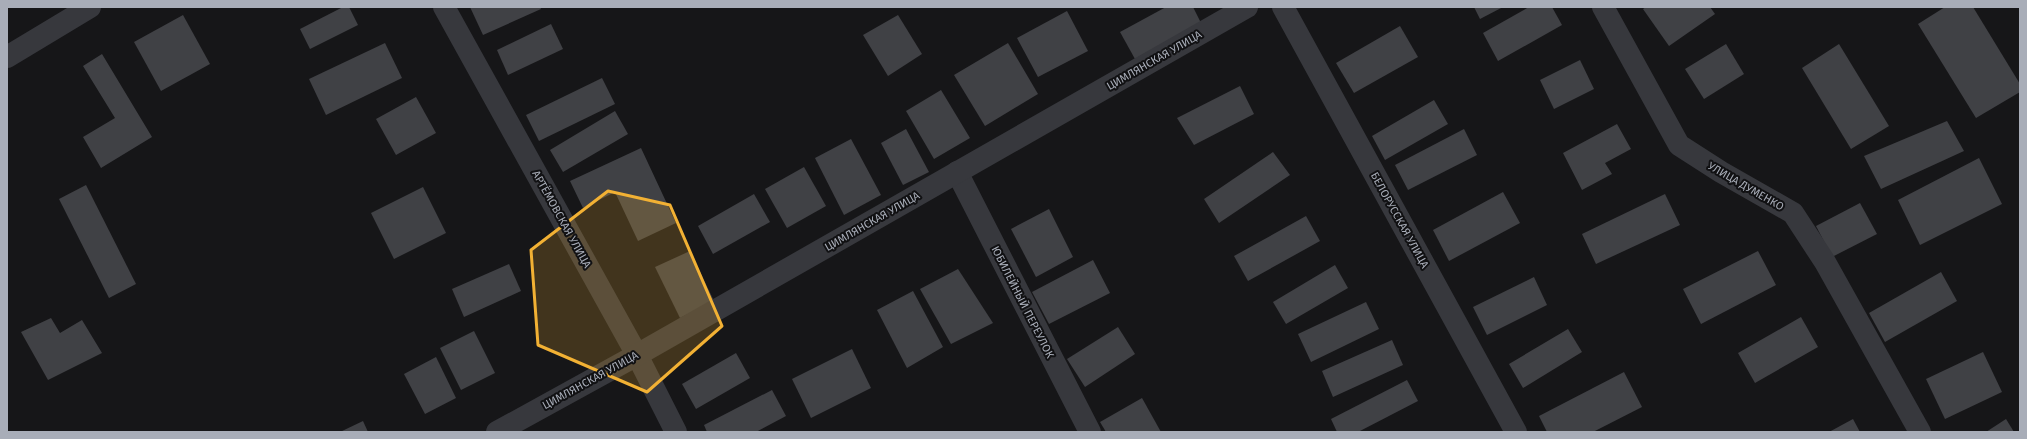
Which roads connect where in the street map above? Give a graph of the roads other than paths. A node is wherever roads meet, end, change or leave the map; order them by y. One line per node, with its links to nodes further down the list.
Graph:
1 (90, 7): 6 (street)
2 (444, 7): 8 (street, АРТЁМОВСКАЯ УЛИЦА)
3 (1247, 7): 7 (street, ЦИМЛЯНСКАЯ УЛИЦА)
4 (1283, 7): 12 (street, БЕЛОРУССКАЯ УЛИЦА)
5 (1603, 7): 13 (street, УЛИЦА ДУМЕНКО)
6 (7, 57)
7 (957, 172): 8 (street, ЦИМЛЯНСКАЯ УЛИЦА); 11 (street, ЮБИЛЕЙНЫЙ ПЕРЕУЛОК)
8 (637, 355): 9 (street, ЦИМЛЯНСКАЯ УЛИЦА); 10 (street, АРТЁМОВСКАЯ УЛИЦА)
9 (497, 432)
10 (676, 432)
11 (1090, 432)
12 (1516, 432)
13 (1920, 432)

